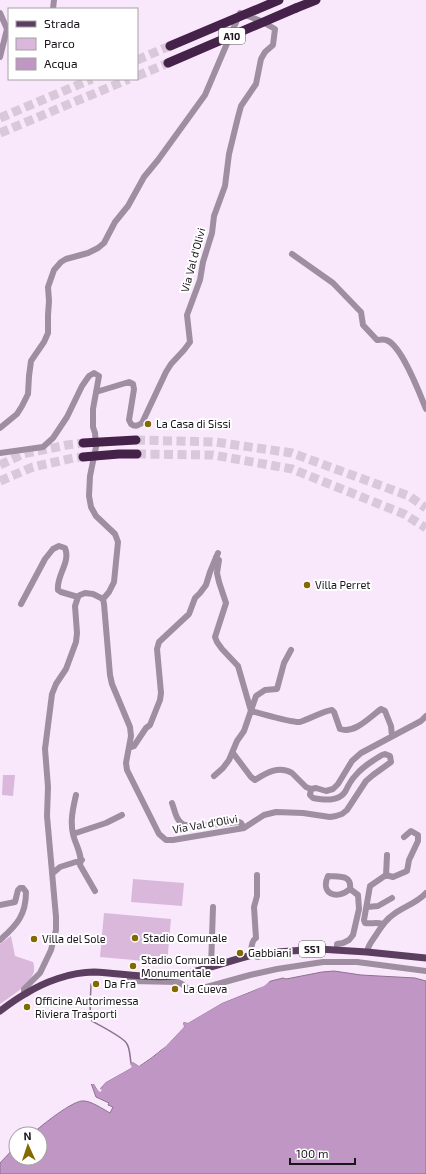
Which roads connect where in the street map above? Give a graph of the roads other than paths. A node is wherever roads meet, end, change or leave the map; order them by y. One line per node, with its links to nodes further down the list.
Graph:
1 (280, 0): 5 (highway, A10, bridge)
2 (316, 0): 7 (highway, A10, bridge)
3 (0, 13): 4 (street)
4 (8, 30): 6 (street)
5 (170, 46)
6 (0, 57)
7 (168, 63)
8 (292, 254): 10 (street)
9 (96, 392): 11 (street, Via Val d'Olivi); 14 (street); 18 (street)
10 (426, 409)
11 (0, 428)
12 (136, 440): 13 (highway, bridge)
13 (83, 443)
14 (0, 452)
15 (137, 454): 16 (highway, bridge)
16 (83, 457)
17 (78, 597): 18 (street); 19 (street); 36 (street)
18 (103, 599): 24 (street, Via Val d'Olivi)
19 (21, 604)
20 (291, 650): 21 (street)
21 (251, 711): 23 (street); 24 (street); 25 (street)
22 (426, 716): 23 (street)
23 (392, 736): 27 (street)
24 (129, 748): 31 (street, Via Val d'Olivi)
25 (233, 753): 26 (street); 27 (street)
26 (214, 776)
27 (311, 790): 31 (street, Via Val d'Olivi)
28 (76, 795): 32 (street)
29 (172, 803): 31 (street)
30 (122, 815): 32 (street)
31 (244, 828)
32 (73, 834): 35 (street)
33 (404, 837): 38 (street)
34 (387, 855): 38 (street)
35 (82, 860): 36 (street); 40 (street)
36 (52, 873): 55 (street)
37 (257, 875): 50 (street)
38 (386, 876): 45 (street)
39 (350, 889): 48 (street)
40 (95, 891)
41 (426, 893): 46 (street)
42 (392, 898): 45 (street)
43 (0, 905): 47 (street)
44 (213, 907): 52 (street)
45 (367, 907): 46 (street)
46 (383, 924): 49 (street)
47 (0, 940)
48 (337, 950): 49 (main road, SS1); 50 (main road, SS1)
49 (368, 952): 51 (main road, SS1)
50 (252, 955): 52 (main road, SS1)
51 (426, 958)
52 (211, 967): 54 (main road, SS1)
53 (426, 971): 54 (street)
54 (125, 975): 55 (main road, SS1)
55 (24, 994): 56 (main road, SS1)
56 (0, 1011)

